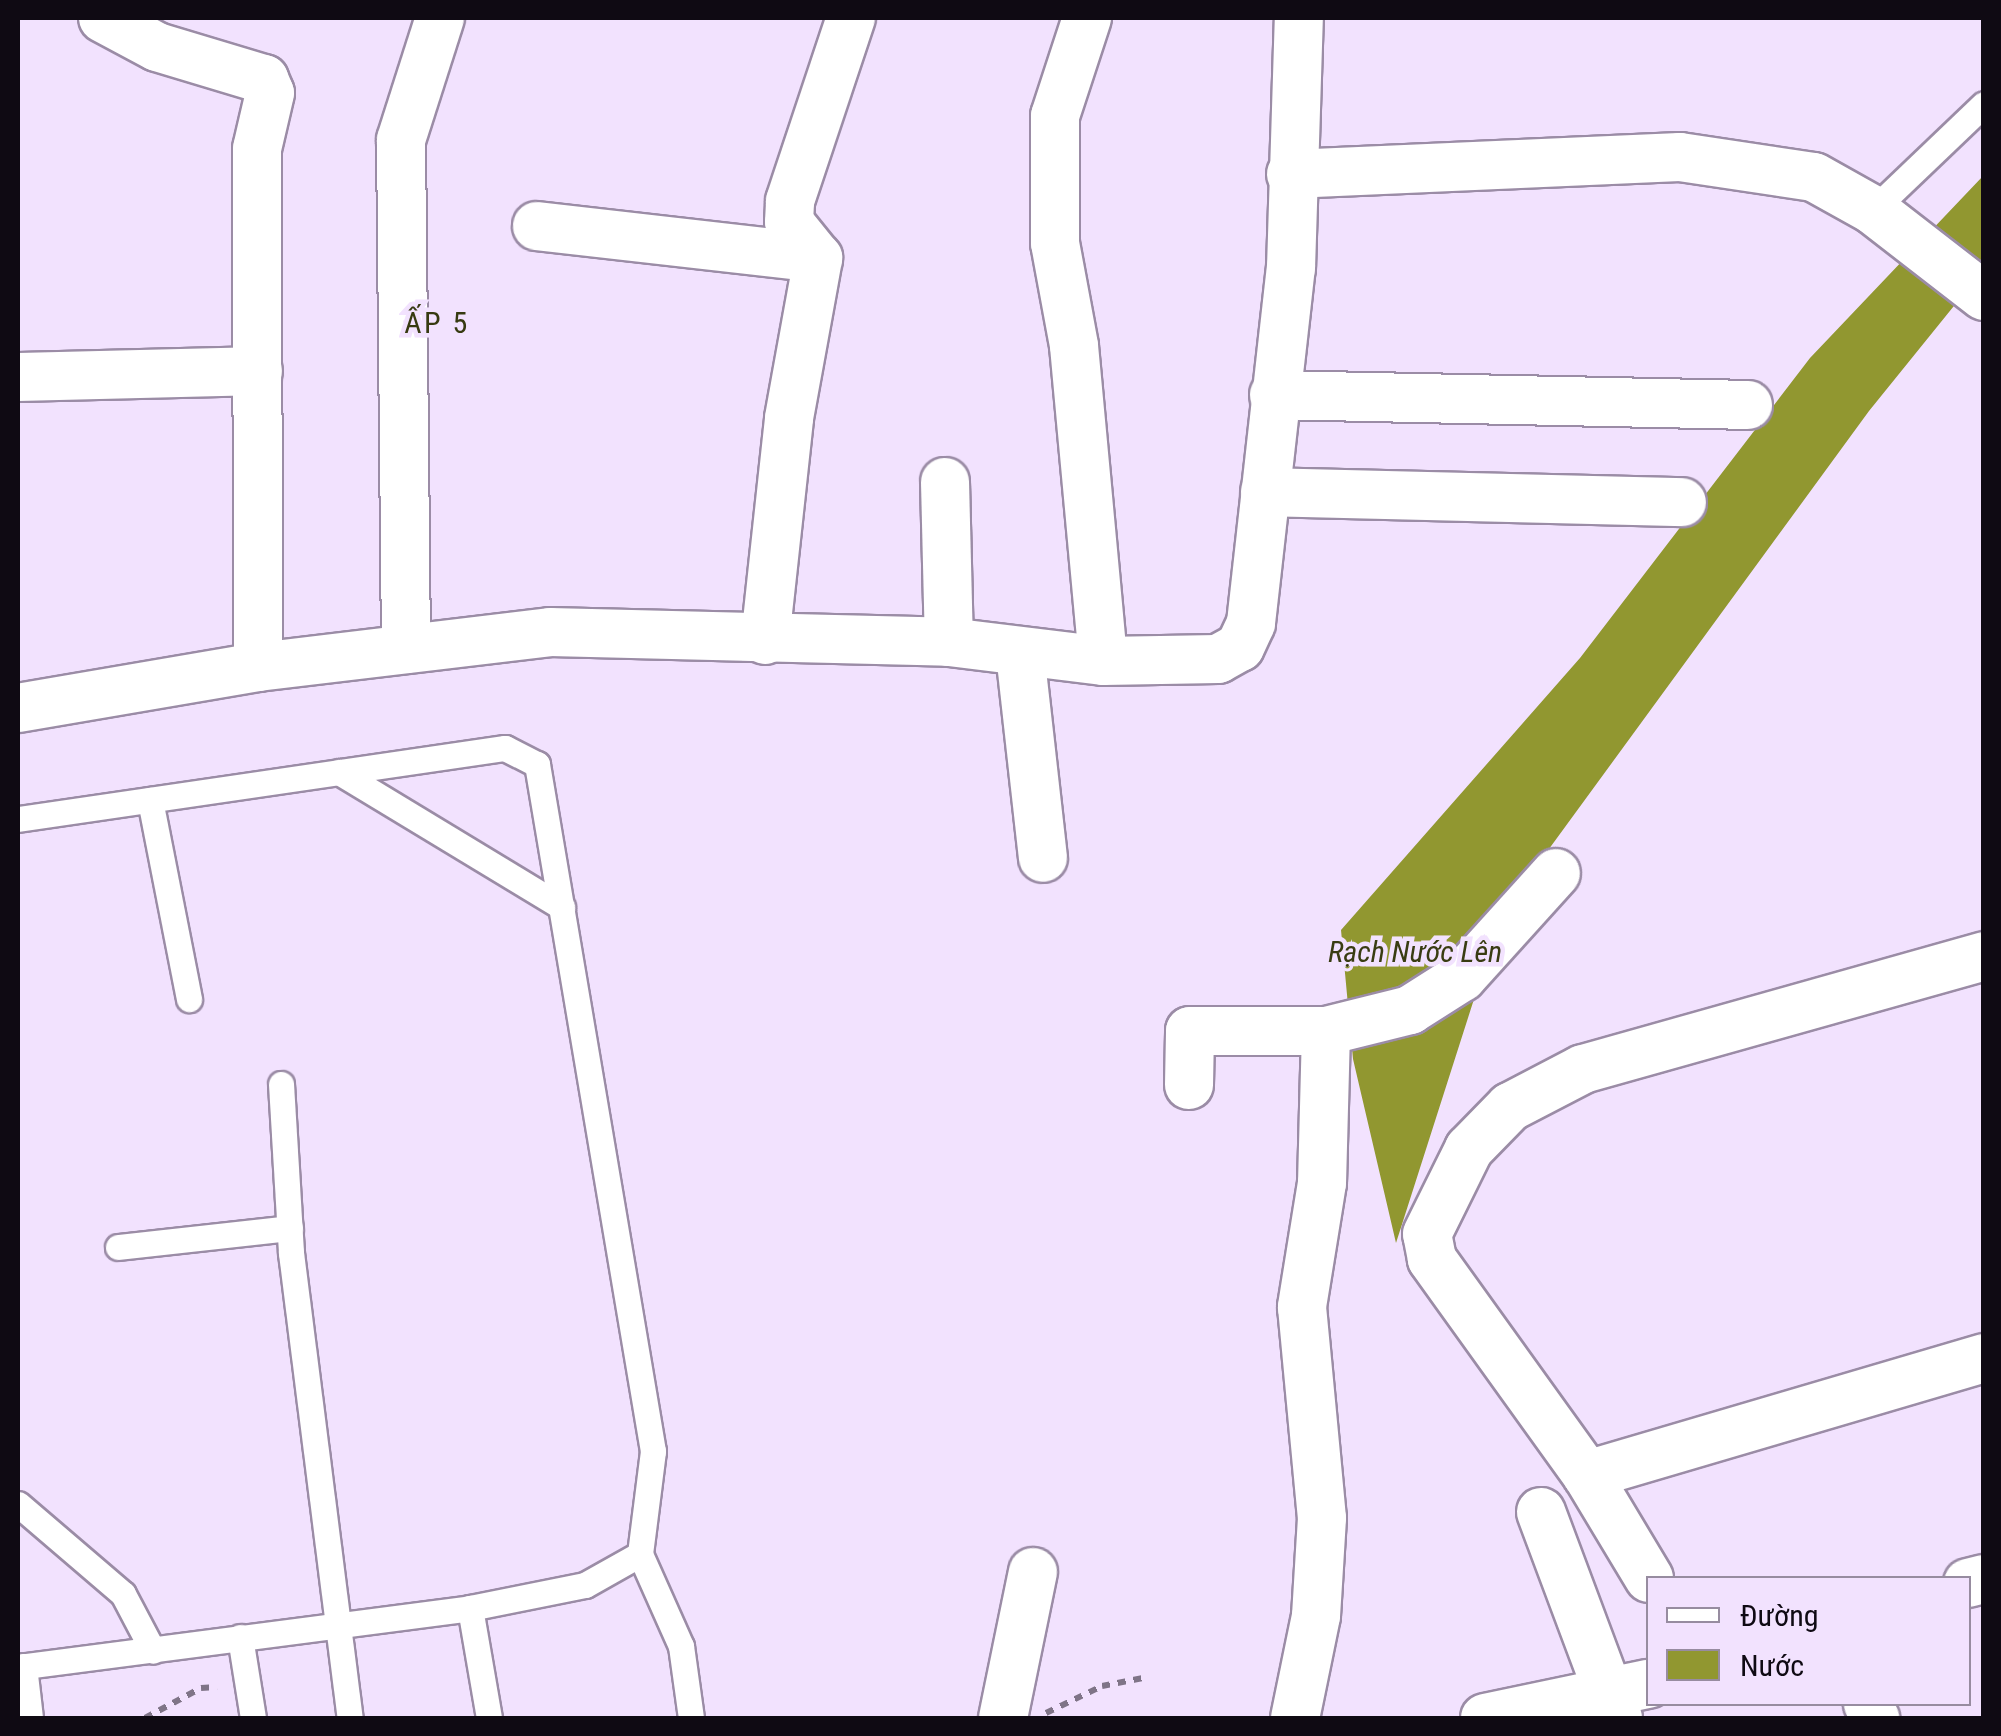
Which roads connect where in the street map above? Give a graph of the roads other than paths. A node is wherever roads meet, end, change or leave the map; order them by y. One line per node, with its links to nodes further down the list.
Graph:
1 (103, 18): 12 (street)
2 (440, 18): 21 (street)
3 (851, 18): 10 (street)
4 (1087, 18): 23 (street)
5 (1300, 18): 7 (street)
6 (1984, 104): 8 (lane)
7 (1291, 174): 8 (street); 14 (street)
8 (1884, 217): 11 (street)
9 (537, 226): 10 (street)
10 (818, 258): 19 (street)
11 (1981, 295)
12 (258, 371): 13 (street); 24 (street)
13 (18, 378)
14 (1274, 395): 15 (street); 17 (street)
15 (1748, 405)
16 (945, 482): 20 (street)
17 (1265, 492): 18 (street); 23 (street)
18 (1682, 502)
19 (765, 640): 20 (street); 21 (street)
20 (949, 642): 22 (street)
21 (406, 650): 24 (street)
22 (1020, 653): 23 (street); 29 (street)
23 (1103, 661)
24 (258, 667): 25 (street)
25 (18, 708)
26 (339, 772): 27 (lane); 31 (lane); 31 (lane)
27 (150, 800): 28 (lane); 33 (lane)
28 (18, 819)
29 (1042, 858)
30 (1556, 873): 34 (street)
31 (562, 907): 43 (lane)
32 (1984, 956): 40 (street)
33 (189, 999)
34 (1326, 1030): 36 (street); 58 (street)
35 (281, 1084): 37 (lane)
36 (1188, 1085)
37 (290, 1228): 38 (lane); 47 (lane)
38 (118, 1248)
39 (1984, 1358): 40 (street)
40 (1587, 1475): 45 (street)
41 (18, 1504): 49 (lane)
42 (1541, 1512): 51 (street)
43 (640, 1554): 46 (lane); 57 (lane)
44 (1033, 1572): 52 (street)
45 (1648, 1576)
46 (470, 1608): 47 (lane); 56 (lane)
47 (338, 1624): 48 (lane); 55 (lane)
48 (240, 1637): 49 (lane); 54 (lane)
49 (153, 1651): 50 (lane)
50 (21, 1667): 53 (lane)
51 (1624, 1699): 59 (street)
52 (1005, 1710)
53 (30, 1718)
54 (253, 1718)
55 (350, 1718)
56 (489, 1718)
57 (690, 1718)
58 (1295, 1718)
59 (1485, 1718)

